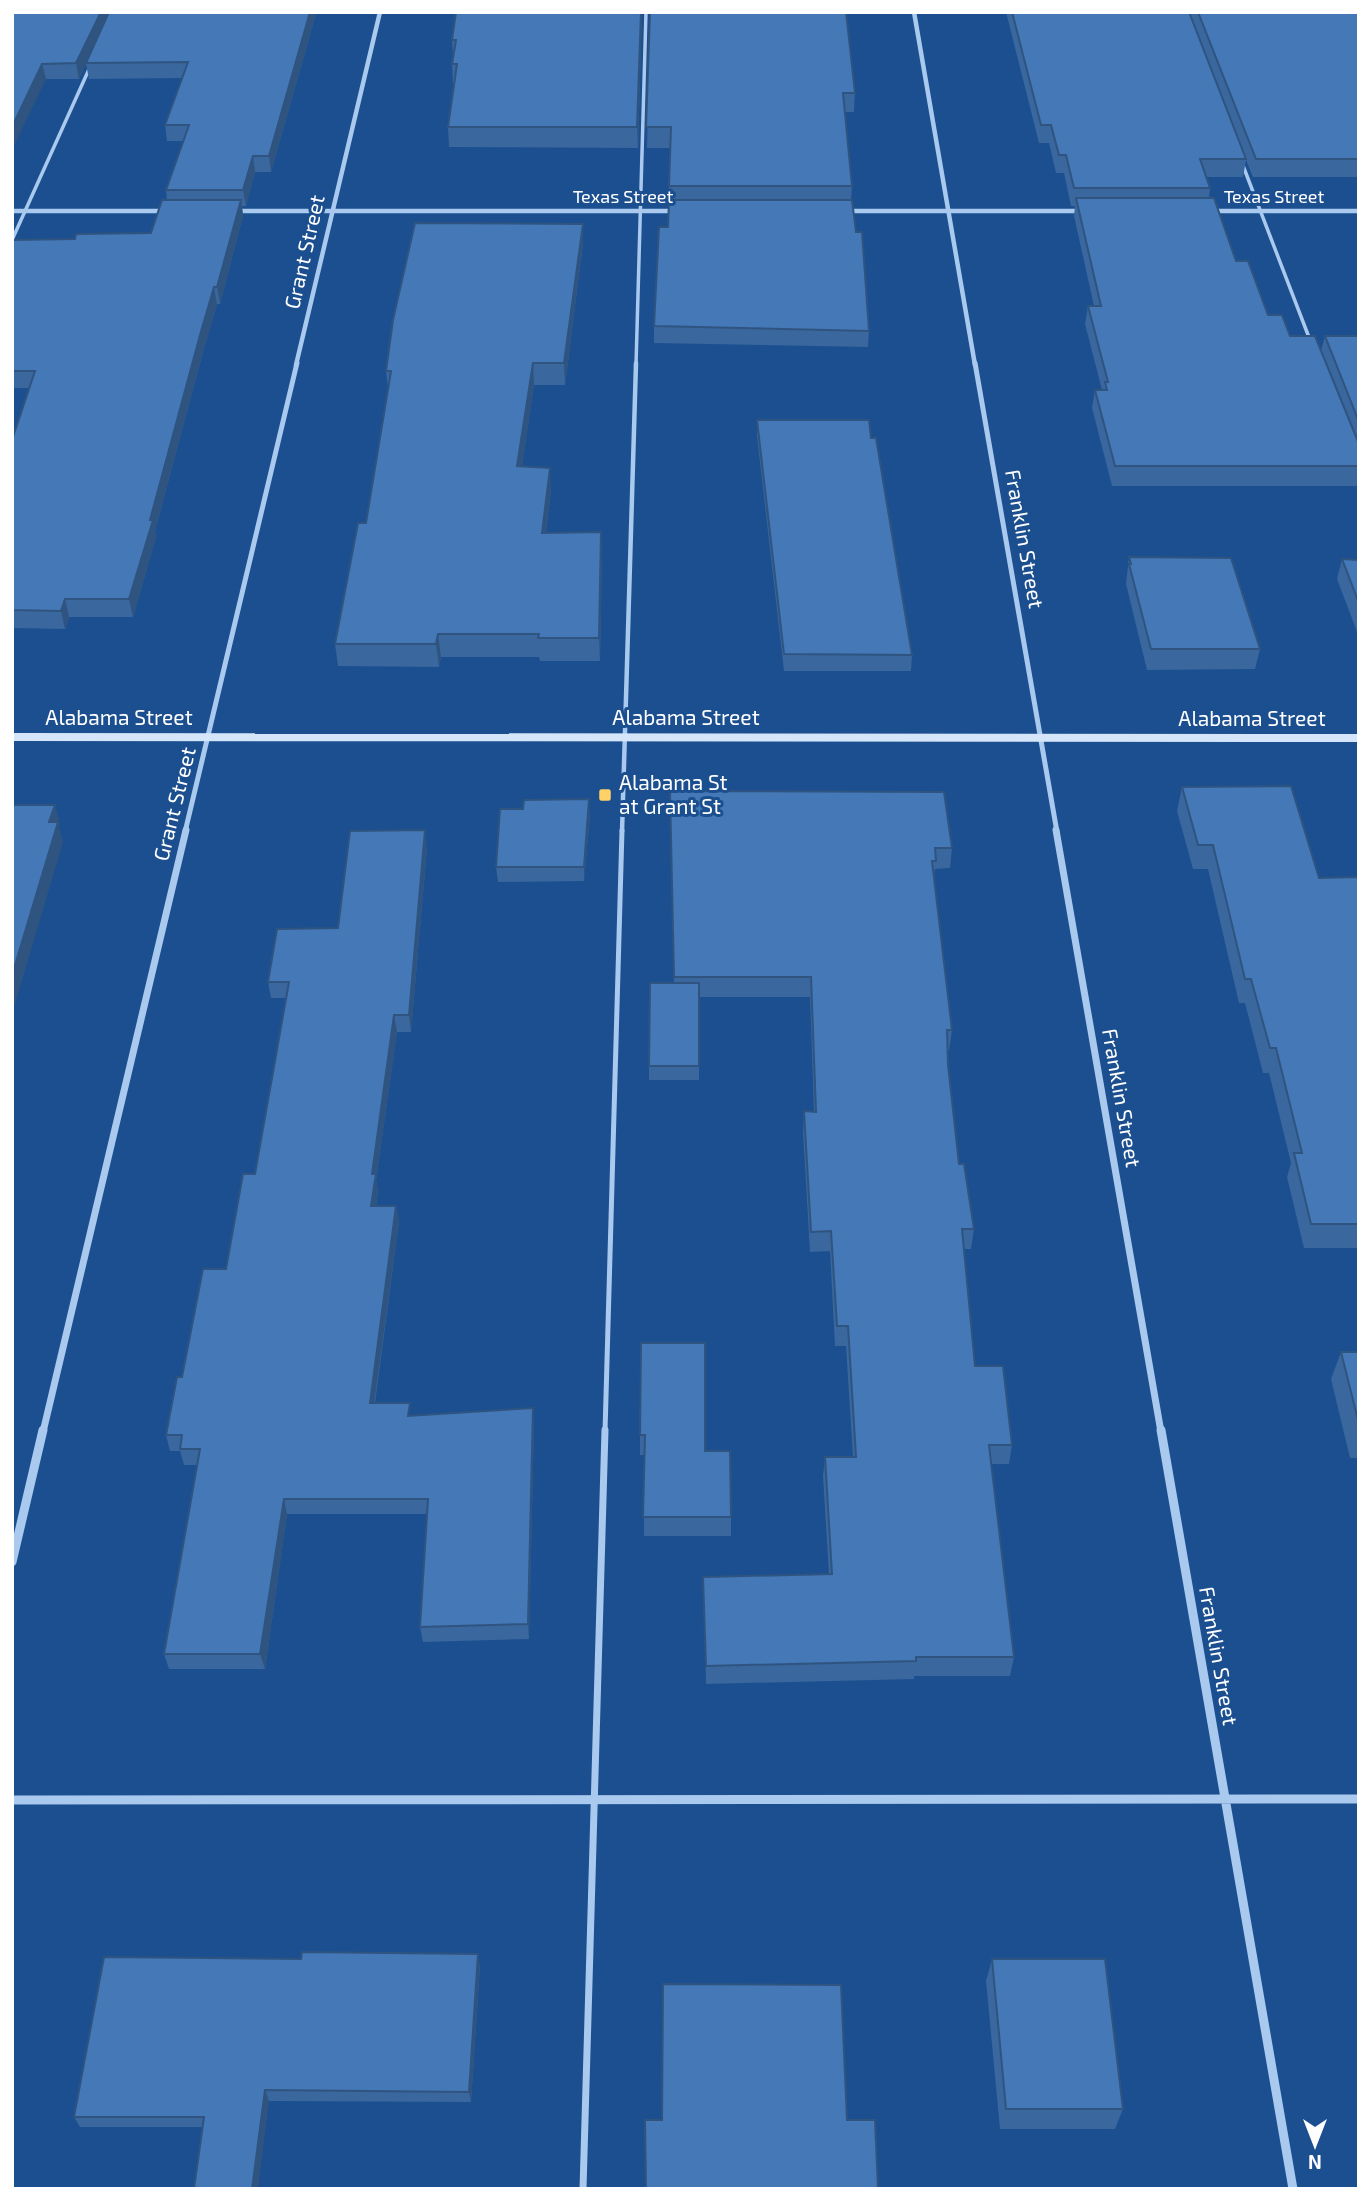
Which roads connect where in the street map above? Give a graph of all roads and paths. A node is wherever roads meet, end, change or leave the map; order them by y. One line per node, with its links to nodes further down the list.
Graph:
1 (380, 12): 10 (street, Grant Street)
2 (646, 12): 11 (lane)
3 (914, 12): 14 (street, Franklin Street)
4 (92, 62): 7 (lane)
5 (1241, 161): 17 (lane)
6 (12, 211): 7 (street)
7 (25, 211): 8 (street); 19 (lane)
8 (174, 211)
9 (228, 211): 10 (street, Texas Street)
10 (333, 211): 11 (street, Texas Street); 22 (street, Grant Street)
11 (640, 211): 12 (street, Texas Street); 23 (lane)
12 (681, 211)
13 (832, 211): 14 (street)
14 (949, 211): 15 (street); 24 (street, Franklin Street)
15 (1087, 211)
16 (1207, 211): 17 (street, Texas Street)
17 (1261, 211): 18 (street, Texas Street); 20 (lane)
18 (1359, 211)
19 (12, 240)
20 (1315, 352)
21 (12, 737): 22 (main road, Alabama Street)
22 (208, 737): 23 (main road, Alabama Street); 26 (street, Grant Street)
23 (625, 737): 24 (main road, Alabama Street); 30 (lane)
24 (1040, 738): 25 (main road, Alabama Street); 27 (street, Franklin Street)
25 (1359, 738)
26 (12, 1562)
27 (1225, 1799): 28 (street); 30 (street); 32 (street, Franklin Street)
28 (1359, 1799)
29 (12, 1800): 30 (street)
30 (595, 1800): 31 (lane)
31 (583, 2189)
32 (1293, 2189)

